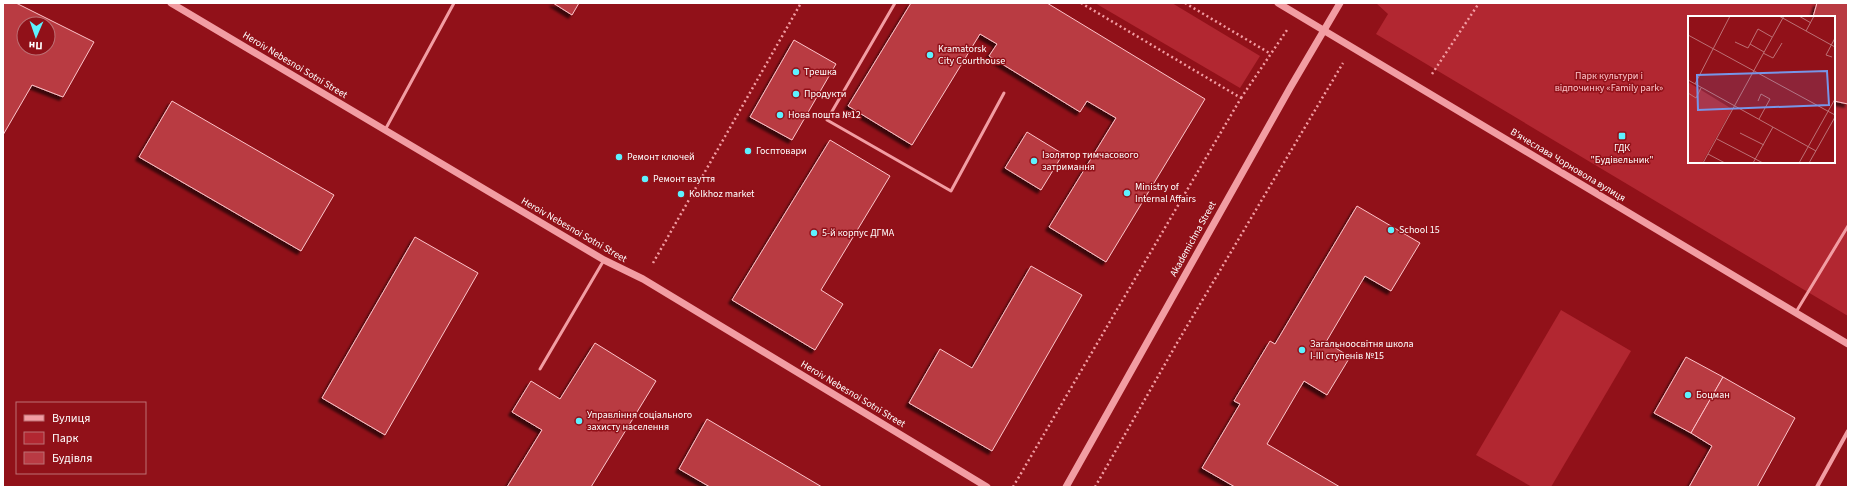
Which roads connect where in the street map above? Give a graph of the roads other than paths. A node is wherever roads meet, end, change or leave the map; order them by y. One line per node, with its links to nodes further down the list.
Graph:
1 (170, 3): 8 (street, Heroiv Nebesnoi Sotni Street)
2 (454, 3): 8 (lane)
3 (895, 3): 7 (lane)
4 (1278, 3): 6 (street, В'ячеслава Чорновола вулиця)
5 (1340, 3): 6 (street, Akademichna Street)
6 (1323, 30): 11 (street, В'ячеслава Чорновола вулиця); 16 (street, Akademichna Street)
7 (1004, 93)
8 (385, 130): 10 (street, Heroiv Nebesnoi Sotni Street)
9 (1848, 226): 11 (lane)
10 (604, 260): 13 (lane); 15 (street, Heroiv Nebesnoi Sotni Street)
11 (1796, 312): 12 (street, В'ячеслава Чорновола вулиця)
12 (1848, 344)
13 (540, 369)
14 (1848, 431): 17 (street)
15 (987, 487)
16 (1066, 487)
17 (1817, 487)

